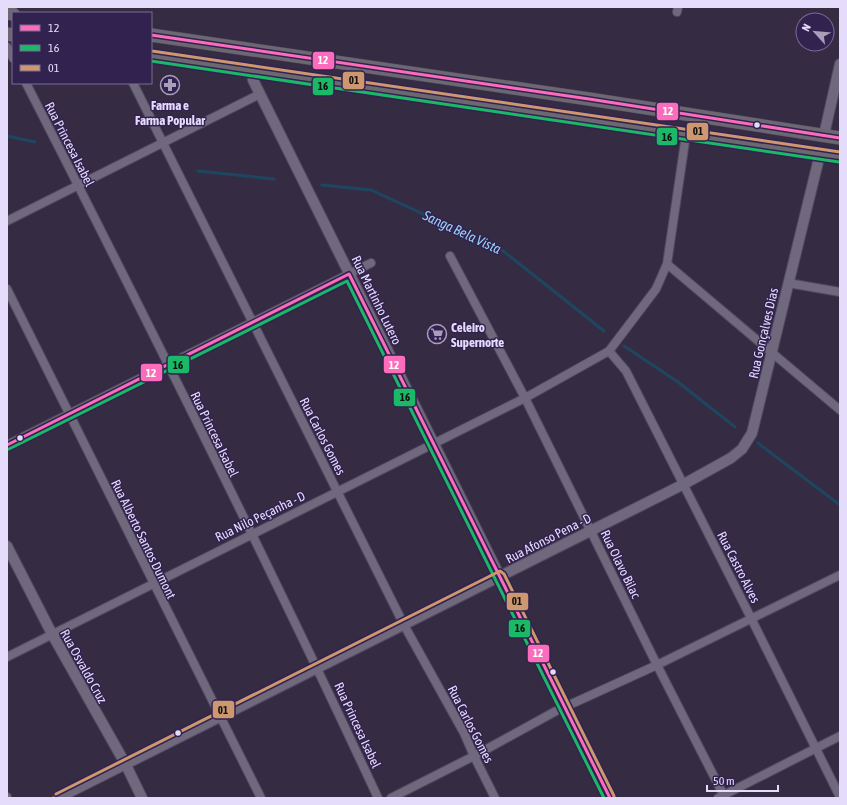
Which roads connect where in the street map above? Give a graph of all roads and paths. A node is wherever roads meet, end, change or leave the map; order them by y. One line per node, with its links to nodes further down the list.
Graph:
1 (152, 35): 3 (main road)
2 (7, 47): 4 (street)
3 (253, 51): 7 (main road); 8 (main road)
4 (12, 56)
5 (152, 56): 7 (main road)
6 (840, 64): 15 (street)
7 (252, 71): 11 (main road); 12 (street, Rua Martinho Lutero)
8 (396, 71): 11 (main road); 13 (main road)
9 (27, 84): 20 (street, Rua Princesa Isabel)
10 (134, 84): 17 (street, Rua Carlos Gomes)
11 (392, 92): 14 (main road)
12 (260, 94): 17 (street); 25 (street, Rua Martinho Lutero)
13 (689, 114): 14 (main road); 15 (main road)
14 (686, 135): 18 (main road); 24 (street)
15 (824, 135): 16 (main road)
16 (840, 138)
17 (163, 143): 20 (street); 29 (street, Rua Carlos Gomes)
18 (820, 154): 19 (main road); 26 (street, Rua Gonçalves Dias)
19 (840, 157)
20 (78, 186): 21 (street); 32 (street, Rua Princesa Isabel)
21 (7, 221)
22 (450, 256): 33 (street, Rua Olavo Bilac)
23 (371, 263): 25 (street)
24 (667, 264): 30 (street); 31 (street)
25 (349, 274): 29 (street); 36 (street, Rua Martinho Lutero)
26 (788, 283): 28 (street); 31 (street, Rua Gonçalves Dias)
27 (7, 289): 35 (street, Rua Alberto Santos Dumont)
28 (840, 292)
29 (253, 322): 32 (street); 39 (street, Rua Carlos Gomes)
30 (610, 351): 33 (street, Rua Nilo Peçanha - D); 38 (street, Rua Castro Alves)
31 (772, 353): 34 (street); 38 (street, Rua Gonçalves Dias)
32 (168, 364): 35 (street); 41 (street, Rua Princesa Isabel)
33 (525, 398): 36 (street, Rua Nilo Peçanha - D); 40 (street, Rua Olavo Bilac)
34 (840, 410)
35 (69, 414): 37 (street); 45 (street, Rua Alberto Santos Dumont)
36 (434, 444): 39 (street, Rua Nilo Peçanha - D); 44 (street, Rua Martinho Lutero)
37 (7, 445)
38 (684, 484): 40 (street, Rua Afonso Pena - D); 46 (street, Rua Castro Alves)
39 (337, 492): 41 (street, Rua Nilo Peçanha - D); 47 (street, Rua Carlos Gomes)
40 (591, 530): 44 (street, Rua Afonso Pena - D); 50 (street, Rua Olavo Bilac)
41 (252, 534): 45 (street, Rua Nilo Peçanha - D); 51 (street, Rua Princesa Isabel)
42 (7, 546): 48 (street, Rua Osvaldo Cruz)
43 (840, 575): 46 (street)
44 (500, 576): 47 (street, Rua Afonso Pena - D); 52 (street, Rua Martinho Lutero)
45 (153, 583): 48 (street, Rua Nilo Peçanha - D); 53 (street, Rua Alberto Santos Dumont)
46 (751, 618): 50 (street); 55 (street, Rua Castro Alves)
47 (404, 625): 51 (street, Rua Afonso Pena - D); 56 (street, Rua Carlos Gomes)
48 (52, 634): 49 (street, Rua Nilo Peçanha - D); 57 (street, Rua Osvaldo Cruz)
49 (7, 657)
50 (657, 665): 52 (street); 58 (street, Rua Olavo Bilac)
51 (318, 668): 53 (street, Rua Afonso Pena - D); 63 (street, Rua Princesa Isabel)
52 (565, 707): 56 (street); 66 (street, Rua Martinho Lutero)
53 (220, 717): 57 (street, Rua Afonso Pena - D); 62 (street, Rua Alberto Santos Dumont)
54 (840, 736): 55 (street)
55 (816, 748): 58 (street); 59 (street, Rua Castro Alves)
56 (474, 756): 64 (street); 65 (street, Rua Carlos Gomes)
57 (126, 765): 60 (street, Rua Afonso Pena - D); 61 (street, Rua Osvaldo Cruz)
58 (722, 797)
59 (840, 797)
60 (58, 798)
61 (142, 798)
62 (261, 798)
63 (378, 798)
64 (391, 798)
65 (495, 798)
66 (610, 798)

